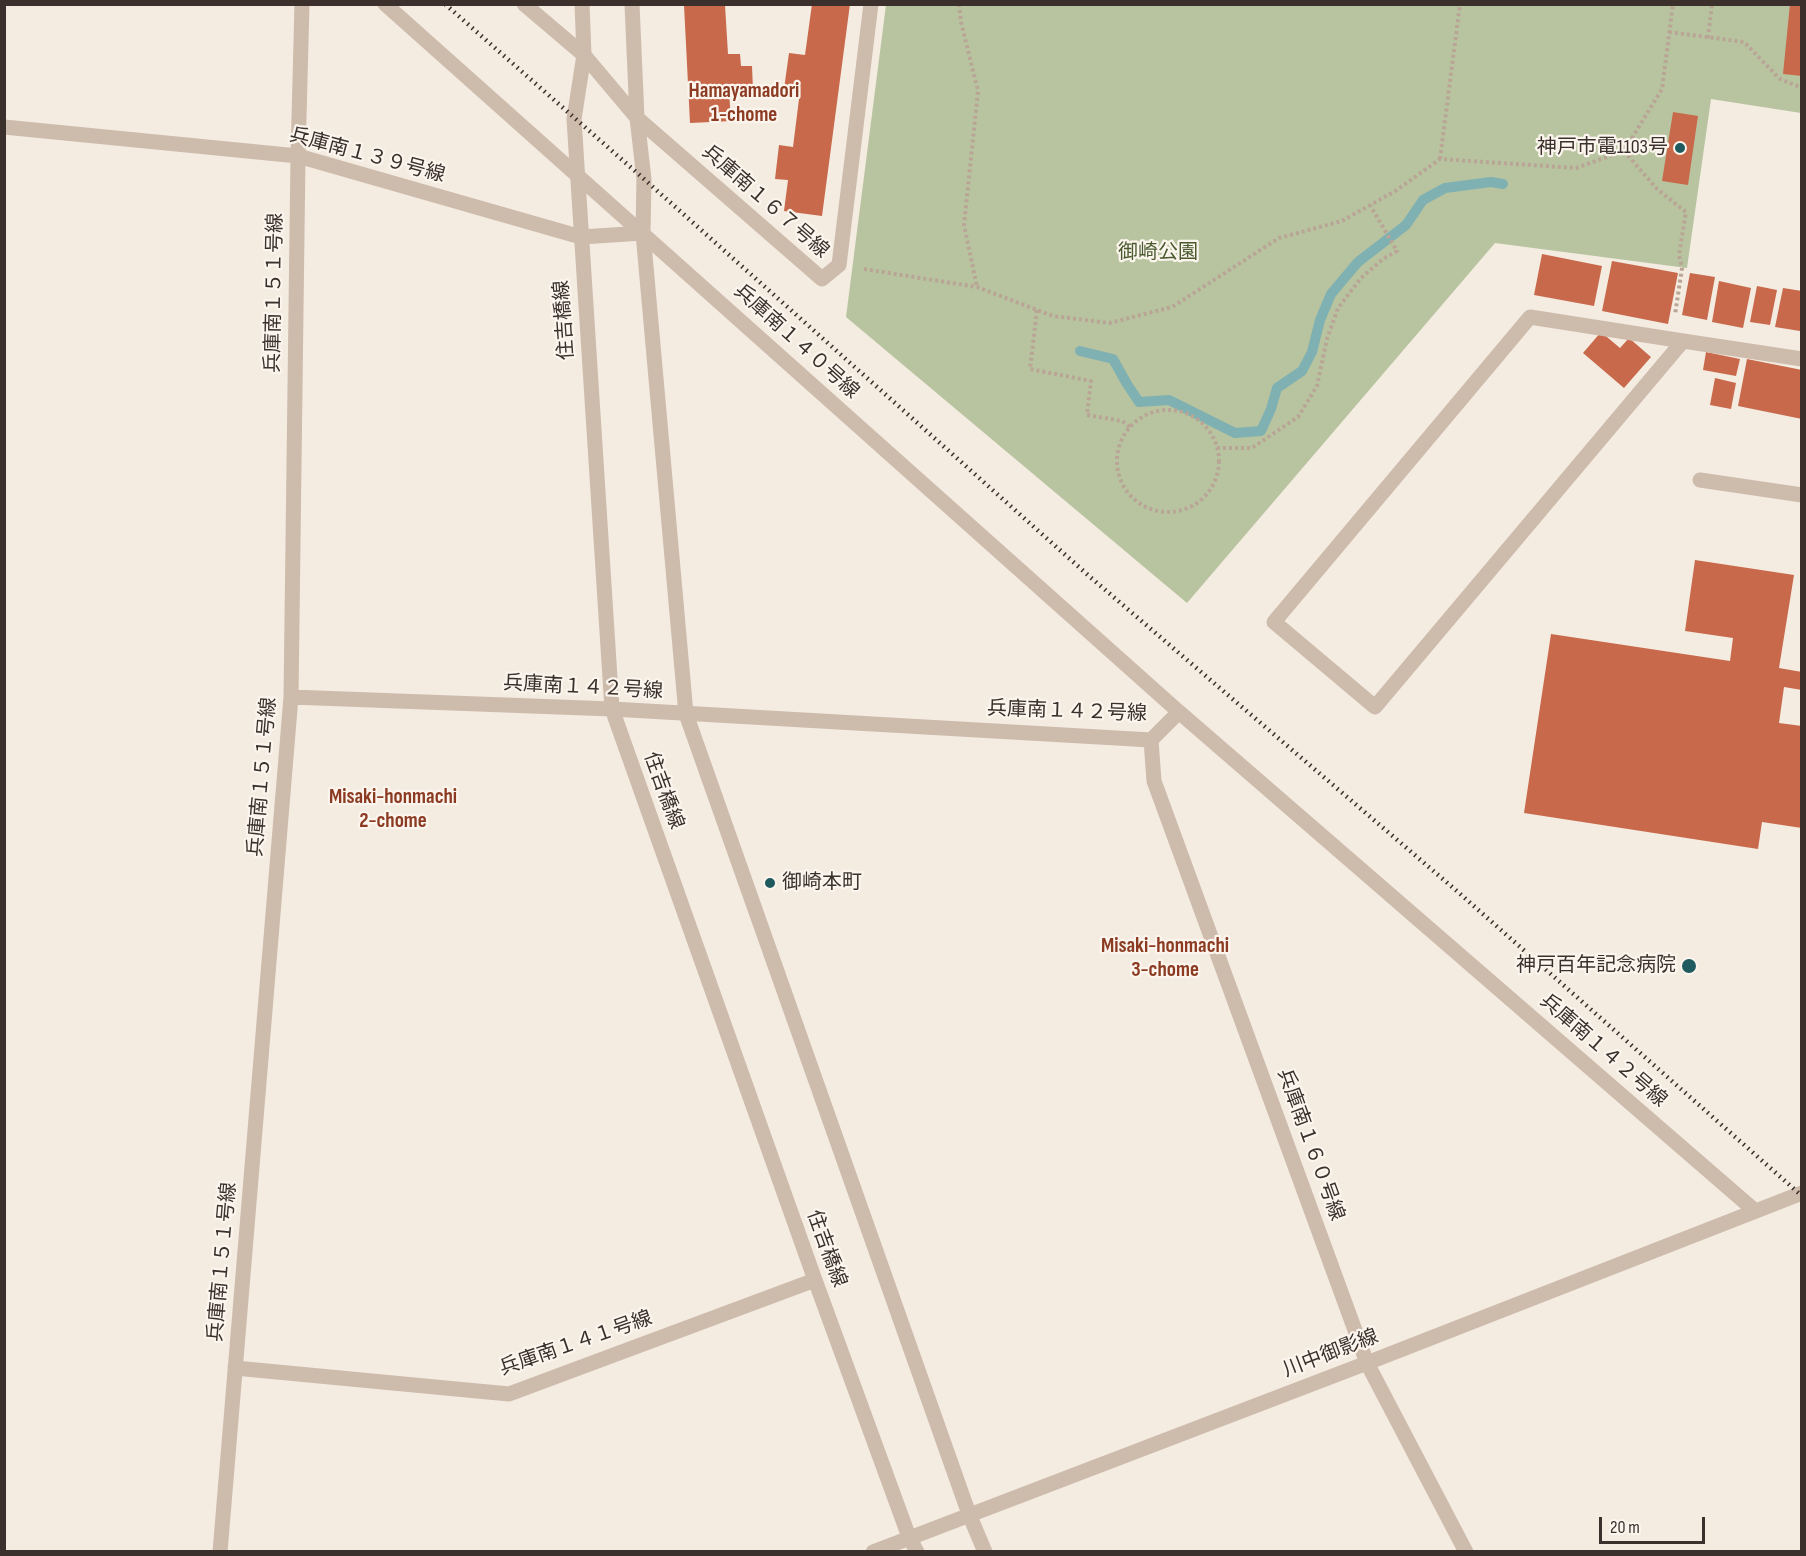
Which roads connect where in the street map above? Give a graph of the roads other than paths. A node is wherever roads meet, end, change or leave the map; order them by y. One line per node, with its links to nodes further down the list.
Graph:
1 (302, 4): 10 (street, 兵庫南１５１号線)
2 (385, 4): 11 (street, 兵庫南１４０号線)
3 (524, 4): 7 (street, 兵庫南１６７号線)
4 (582, 4): 7 (street, 住吉橋線)
5 (632, 4): 8 (street)
6 (871, 4): 8 (street, 兵庫南１６７号線)
7 (584, 55): 8 (street, 兵庫南１６７号線); 11 (street, 住吉橋線)
8 (637, 118): 12 (street)
9 (4, 127): 10 (street, 兵庫南１３９号線)
10 (298, 156): 13 (street, 兵庫南１３９号線); 18 (street, 兵庫南１５１号線)
11 (577, 178): 12 (street, 兵庫南１４０号線); 13 (street, 住吉橋線)
12 (643, 233): 13 (street, 兵庫南１３９号線); 20 (street, 兵庫南１４０号線); 21 (street)
13 (581, 237): 19 (street, 住吉橋線)
14 (1677, 340): 14 (street); 15 (street)
15 (1802, 359)
16 (1700, 480): 17 (street)
17 (1802, 495)
18 (291, 697): 19 (street, 兵庫南１４２号線); 27 (street, 兵庫南１５１号線)
19 (612, 709): 21 (street, 兵庫南１４２号線); 25 (street, 住吉橋線)
20 (1179, 712): 22 (street, 兵庫南１４２号線); 24 (street, 兵庫南１４２号線)
21 (686, 714): 22 (street, 兵庫南１４２号線); 28 (street)
22 (1151, 740): 26 (street, 兵庫南１６０号線)
23 (1802, 1193): 24 (street, 川中御影線)
24 (1754, 1210): 26 (street, 川中御影線)
25 (815, 1280): 27 (street, 兵庫南１４１号線); 29 (street, 住吉橋線)
26 (1367, 1363): 28 (street, 川中御影線); 34 (street, 兵庫南１６０号線)
27 (235, 1368): 30 (street, 兵庫南１５１号線)
28 (969, 1514): 29 (street, 川中御影線); 32 (street); 33 (street)
29 (913, 1547): 31 (street, 川中御影線)
30 (220, 1551)
31 (873, 1551)
32 (985, 1551)
33 (994, 1551)
34 (1466, 1551)

